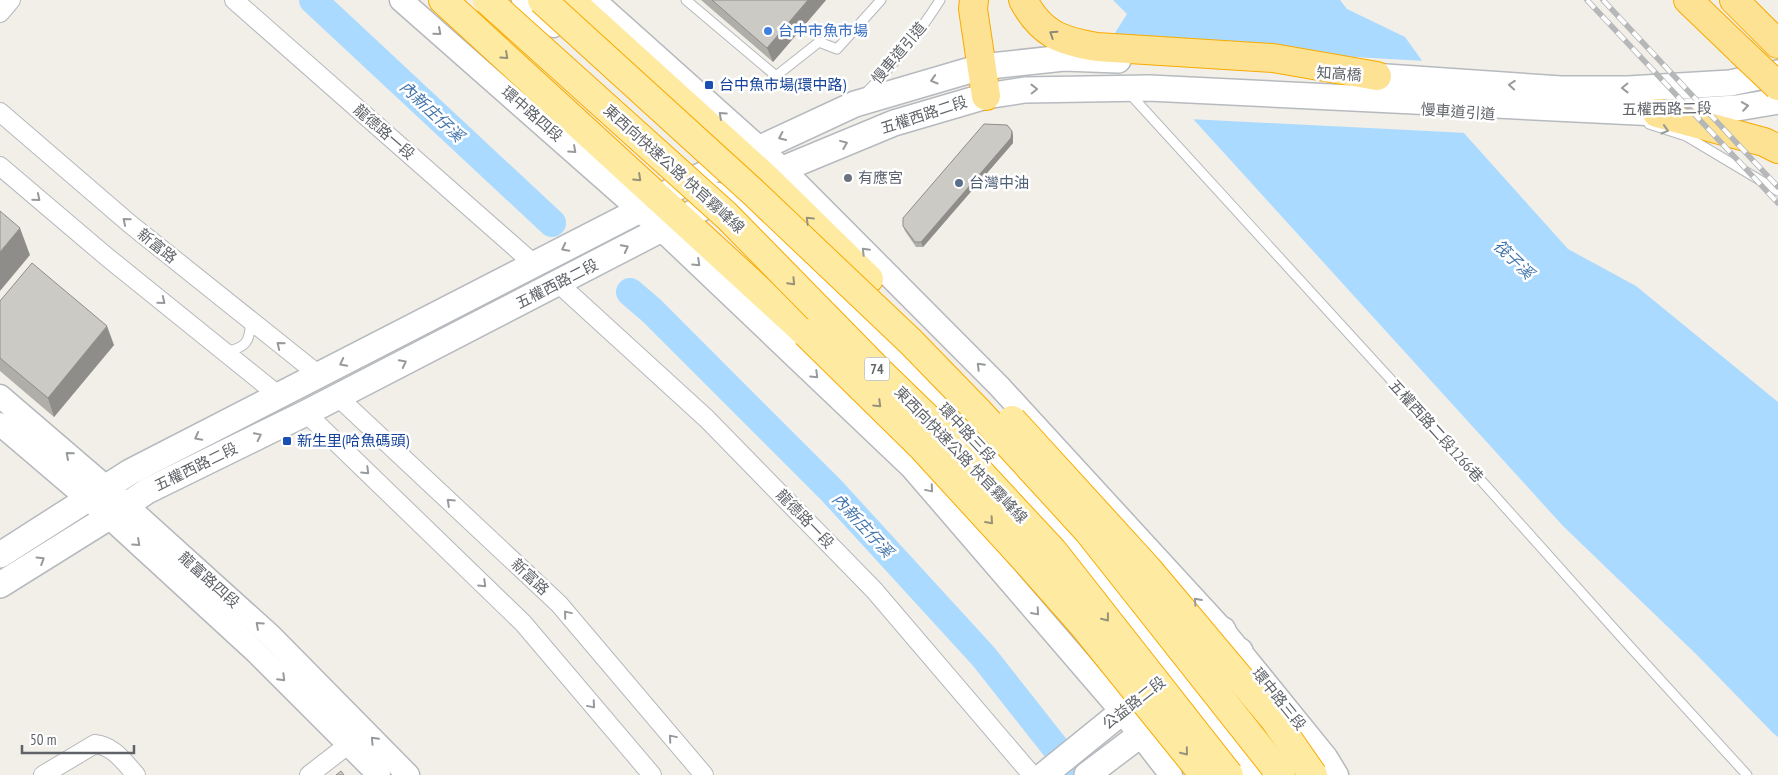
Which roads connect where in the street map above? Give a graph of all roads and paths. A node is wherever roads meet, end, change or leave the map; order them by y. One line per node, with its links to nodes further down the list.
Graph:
1 (11, 0): 18 (street)
2 (234, 0): 44 (street, 龍德路一段)
3 (401, 0): 42 (street, 環中路四段, one-way to 42)
4 (443, 0): 42 (highway, one-way to 42)
5 (472, 0): 42 (street)
6 (486, 0): 77 (highway, 東西向快速公路 快官霧峰線 / 74, one-way to 77, bridge)
7 (523, 0): 38 (street)
8 (542, 0): 80 (highway, bridge)
9 (570, 0): 36 (highway)
10 (594, 0): 36 (street, one-way to 10)
11 (686, 0): 12 (lane)
12 (881, 0)
13 (940, 0): 31 (lane, 慢車道引道)
14 (974, 0): 21 (highway)
15 (1023, 0): 20 (highway, one-way to 15)
16 (1688, 0): 24 (highway, bridge)
17 (1734, 0): 19 (highway)
18 (0, 12)
19 (1778, 44)
20 (1107, 53): 21 (main road, 五權西路二段); 23 (highway)
21 (981, 67): 27 (highway); 31 (main road, 五權西路二段, one-way to 31)
22 (1778, 73): 28 (main road, 五權西路二段, one-way to 28)
23 (1377, 76): 28 (main road, 知高橋, one-way to 23)
24 (1778, 86)
25 (1124, 87): 26 (main road, 五權西路二段); 27 (main road, 五權西路二段, one-way to 25); 83 (lane, 五權西路二段1266巷)
26 (1153, 93): 28 (main road, 知高橋)
27 (986, 96): 39 (main road, 五權西路二段, one-way to 27)
28 (1559, 98): 34 (main road, 五權西路二段)
29 (1778, 101): 34 (main road, 五權西路二段, one-way to 29)
30 (1270, 103): 33 (lane, 慢車道引道)
31 (854, 104): 36 (main road, 五權西路二段, one-way to 36)
32 (0, 112): 46 (street, 新富路, one-way to 32)
33 (1518, 116)
34 (1648, 118): 35 (highway); 40 (lane, one-way to 40)
35 (1778, 150)
36 (750, 152): 38 (main road, 五權西路二段); 39 (highway)
37 (0, 166): 47 (street, one-way to 47)
38 (715, 170): 41 (street, 環中路三段); 42 (main road, 五權西路二段)
39 (774, 173): 41 (main road, 五權西路二段); 58 (street, 環中路三段, one-way to 39); 81 (highway, one-way to 39, bridge)
40 (1778, 191)
41 (732, 193): 42 (street); 43 (main road, 五權西路二段); 60 (street, 環中路三段)
42 (660, 198): 43 (highway); 44 (main road, 五權西路二段, one-way to 44)
43 (671, 224): 45 (main road, 五權西路二段, one-way to 43); 62 (street, one-way to 62); 76 (highway, one-way to 76, bridge)
44 (534, 264): 48 (main road, 五權西路二段, one-way to 48)
45 (558, 283): 51 (main road, 五權西路二段, one-way to 45); 73 (street, 龍德路一段)
46 (251, 321): 47 (lane); 48 (street, 新富路, one-way to 46)
47 (225, 352): 49 (street)
48 (318, 375): 49 (main road, 五權西路二段)
49 (278, 395): 54 (main road, 五權西路二段, one-way to 54)
50 (0, 396): 54 (street, 龍富路四段, one-way to 50)
51 (338, 396): 52 (main road, 五權西路二段); 72 (street, 新富路, one-way to 51)
52 (306, 413): 55 (main road, 五權西路二段, one-way to 52); 71 (street, one-way to 71)
53 (0, 424): 54 (street, 龍富路四段)
54 (97, 493): 55 (street, 龍富路四段); 56 (main road, 五權西路二段)
55 (117, 511): 57 (main road, 五權西路二段, one-way to 55); 64 (street, 龍富路四段, one-way to 64); 70 (street, 龍富路四段, one-way to 55)
56 (0, 555)
57 (0, 585)
58 (1223, 630): 59 (street, 環中路三段); 60 (main road, 公益路二段)
59 (1240, 651): 61 (main road, 公益路二段); 82 (street, 環中路三段)
60 (1176, 669): 61 (street, 環中路三段); 62 (main road, 公益路二段)
61 (1193, 691): 63 (main road, 公益路二段); 78 (street, 環中路三段); 79 (street, 環中路三段)
62 (1115, 718): 63 (street); 65 (main road, 公益路二段)
63 (1133, 740): 74 (main road, 公益路二段); 75 (street)
64 (349, 744): 68 (street); 69 (street, 龍富路四段)
65 (1050, 771)
66 (43, 775): 67 (street)
67 (136, 775)
68 (309, 775)
69 (379, 775)
70 (408, 775)
71 (652, 775)
72 (704, 775)
73 (1032, 775)
74 (1087, 775)
75 (1171, 775)
76 (1204, 775)
77 (1229, 775)
78 (1251, 775)
79 (1264, 775)
80 (1281, 775)
81 (1313, 775)
82 (1337, 775)
83 (1747, 775)

